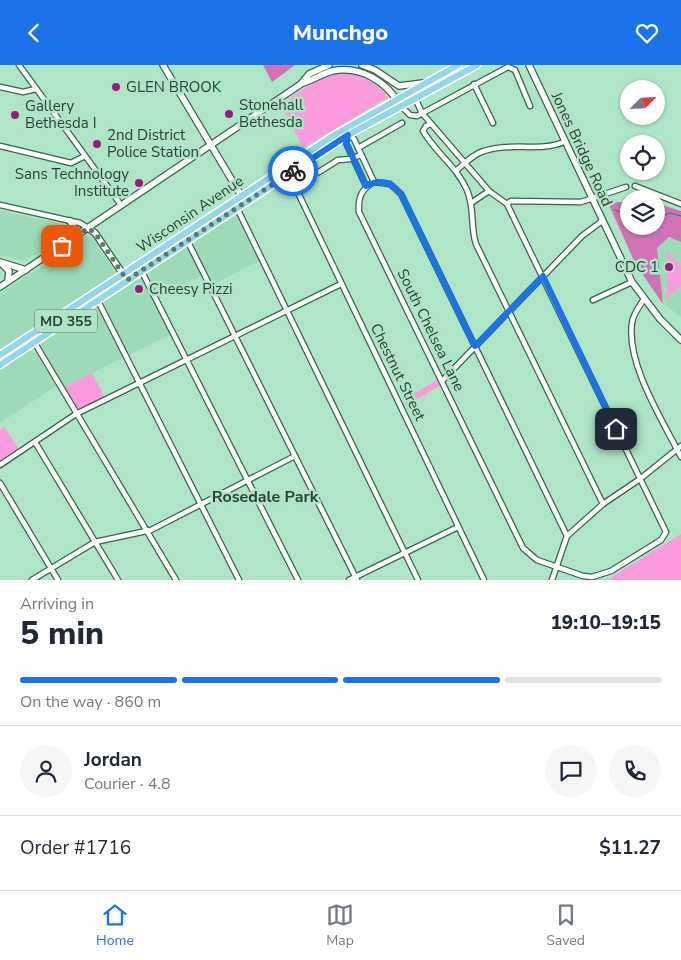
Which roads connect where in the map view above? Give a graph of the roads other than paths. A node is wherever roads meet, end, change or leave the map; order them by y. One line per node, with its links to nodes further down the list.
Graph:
1 (19, 65): 12 (street)
2 (163, 65): 23 (street)
3 (329, 65): 9 (street)
4 (362, 65): 8 (street)
5 (458, 65): 8 (main road, MD 355)
6 (477, 65): 13 (main road, MD 355)
7 (529, 65): 22 (street, Jones Bridge Road)
8 (428, 82): 14 (main road, MD 355)
9 (301, 84): 14 (street); 23 (street)
10 (474, 84): 16 (street); 17 (street); 19 (street)
11 (0, 87): 12 (street)
12 (36, 89): 27 (street)
13 (415, 98): 15 (main road, MD 355); 17 (street)
14 (397, 99): 15 (street); 21 (main road, Wisconsin Avenue / MD 355)
15 (401, 106): 17 (street); 21 (main road, Wisconsin Avenue / MD 355)
16 (530, 106)
17 (422, 113): 20 (street)
18 (402, 123): 25 (street)
19 (493, 123)
20 (431, 124): 29 (street); 31 (street)
21 (347, 132): 25 (street); 28 (street); 30 (main road, Wisconsin Avenue / MD 355); 33 (main road, Wisconsin Avenue / MD 355)
22 (564, 142): 29 (street); 40 (street, Jones Bridge Road)
23 (211, 145): 39 (street); 46 (street)
24 (0, 146): 27 (street)
25 (358, 148): 26 (street)
26 (361, 155): 28 (street); 34 (street)
27 (85, 156): 46 (street)
28 (353, 159): 32 (street); 35 (street)
29 (465, 163): 31 (street); 38 (street)
30 (285, 167): 33 (main road); 39 (main road, Wisconsin Avenue / MD 355)
31 (456, 171): 42 (street)
32 (319, 173)
33 (289, 174): 41 (main road, Wisconsin Avenue / MD 355); 62 (street, Chestnut Street)
34 (374, 182): 35 (street); 74 (street)
35 (366, 186): 78 (street, South Chelsea Lane)
36 (626, 187): 40 (street)
37 (635, 187): 44 (street)
38 (489, 191): 42 (street); 43 (street)
39 (241, 195): 41 (street); 51 (main road, Wisconsin Avenue / MD 355)
40 (592, 198): 43 (street); 49 (street, Jones Bridge Road)
41 (245, 202): 47 (main road, Wisconsin Avenue / MD 355)
42 (471, 203): 69 (street)
43 (507, 204): 58 (street)
44 (681, 204)
45 (0, 205): 48 (street)
46 (122, 205): 50 (street)
47 (237, 207): 53 (main road, Wisconsin Avenue / MD 355); 68 (street)
48 (70, 221): 50 (street); 52 (street)
49 (602, 221): 58 (street); 60 (street, Jones Bridge Road)
50 (88, 228): 52 (street); 59 (street)
51 (184, 234): 53 (street); 55 (main road, Wisconsin Avenue / MD 355)
52 (74, 237): 56 (street)
53 (188, 241): 57 (main road, Wisconsin Avenue / MD 355); 71 (street)
54 (0, 263): 56 (street); 61 (street)
55 (138, 264): 57 (street); 59 (main road, Wisconsin Avenue / MD 355)
56 (26, 270): 61 (street)
57 (142, 271): 59 (main road, Wisconsin Avenue / MD 355); 76 (street)
58 (543, 276): 69 (street); 86 (street)
59 (125, 277): 64 (main road, Wisconsin Avenue / MD 355); 66 (main road, Wisconsin Avenue / MD 355)
60 (632, 282): 65 (street, Jones Bridge Road); 67 (street)
61 (7, 283): 63 (street)
62 (341, 284): 68 (street); 91 (street, Chestnut Street)
63 (0, 287)
64 (94, 293): 66 (street); 70 (main road, Wisconsin Avenue / MD 355)
65 (644, 299): 72 (street, Jones Bridge Road); 82 (street)
66 (98, 300): 73 (main road, Wisconsin Avenue / MD 355); 79 (street)
67 (593, 301)
68 (288, 310): 71 (street); 95 (street)
69 (508, 312): 74 (street); 90 (street)
70 (30, 335): 73 (street); 75 (main road, Wisconsin Avenue / MD 355)
71 (234, 335): 76 (street); 83 (street)
72 (681, 340)
73 (34, 343): 77 (main road, Wisconsin Avenue / MD 355); 80 (street)
74 (475, 346): 78 (street); 93 (street)
75 (0, 355)
76 (187, 359): 79 (street); 87 (street)
77 (0, 365)
78 (442, 381): 96 (street, South Chelsea Lane)
79 (140, 382): 80 (street); 89 (street)
80 (76, 414): 81 (street); 92 (street)
81 (35, 442): 85 (street); 94 (street)
82 (679, 447): 84 (street); 86 (street)
83 (296, 456): 87 (street); 98 (street)
84 (681, 457)
85 (0, 465)
86 (640, 479): 90 (street); 96 (street, South Chelsea Lane)
87 (248, 480): 89 (street); 104 (street)
88 (0, 483): 97 (street)
89 (201, 504): 92 (street); 103 (street)
90 (603, 504): 93 (street)
91 (458, 527): 95 (street); 107 (street, Chestnut Street)
92 (146, 531): 94 (street); 102 (street)
93 (567, 536): 96 (street)
94 (95, 542): 97 (street); 101 (street)
95 (405, 552): 98 (street); 106 (street)
96 (556, 567): 108 (street)
97 (51, 569): 99 (street); 100 (street)
98 (356, 578): 105 (street)
99 (32, 580)
100 (58, 580)
101 (118, 580)
102 (176, 580)
103 (239, 580)
104 (298, 580)
105 (349, 580)
106 (418, 580)
107 (484, 580)
108 (552, 580)

